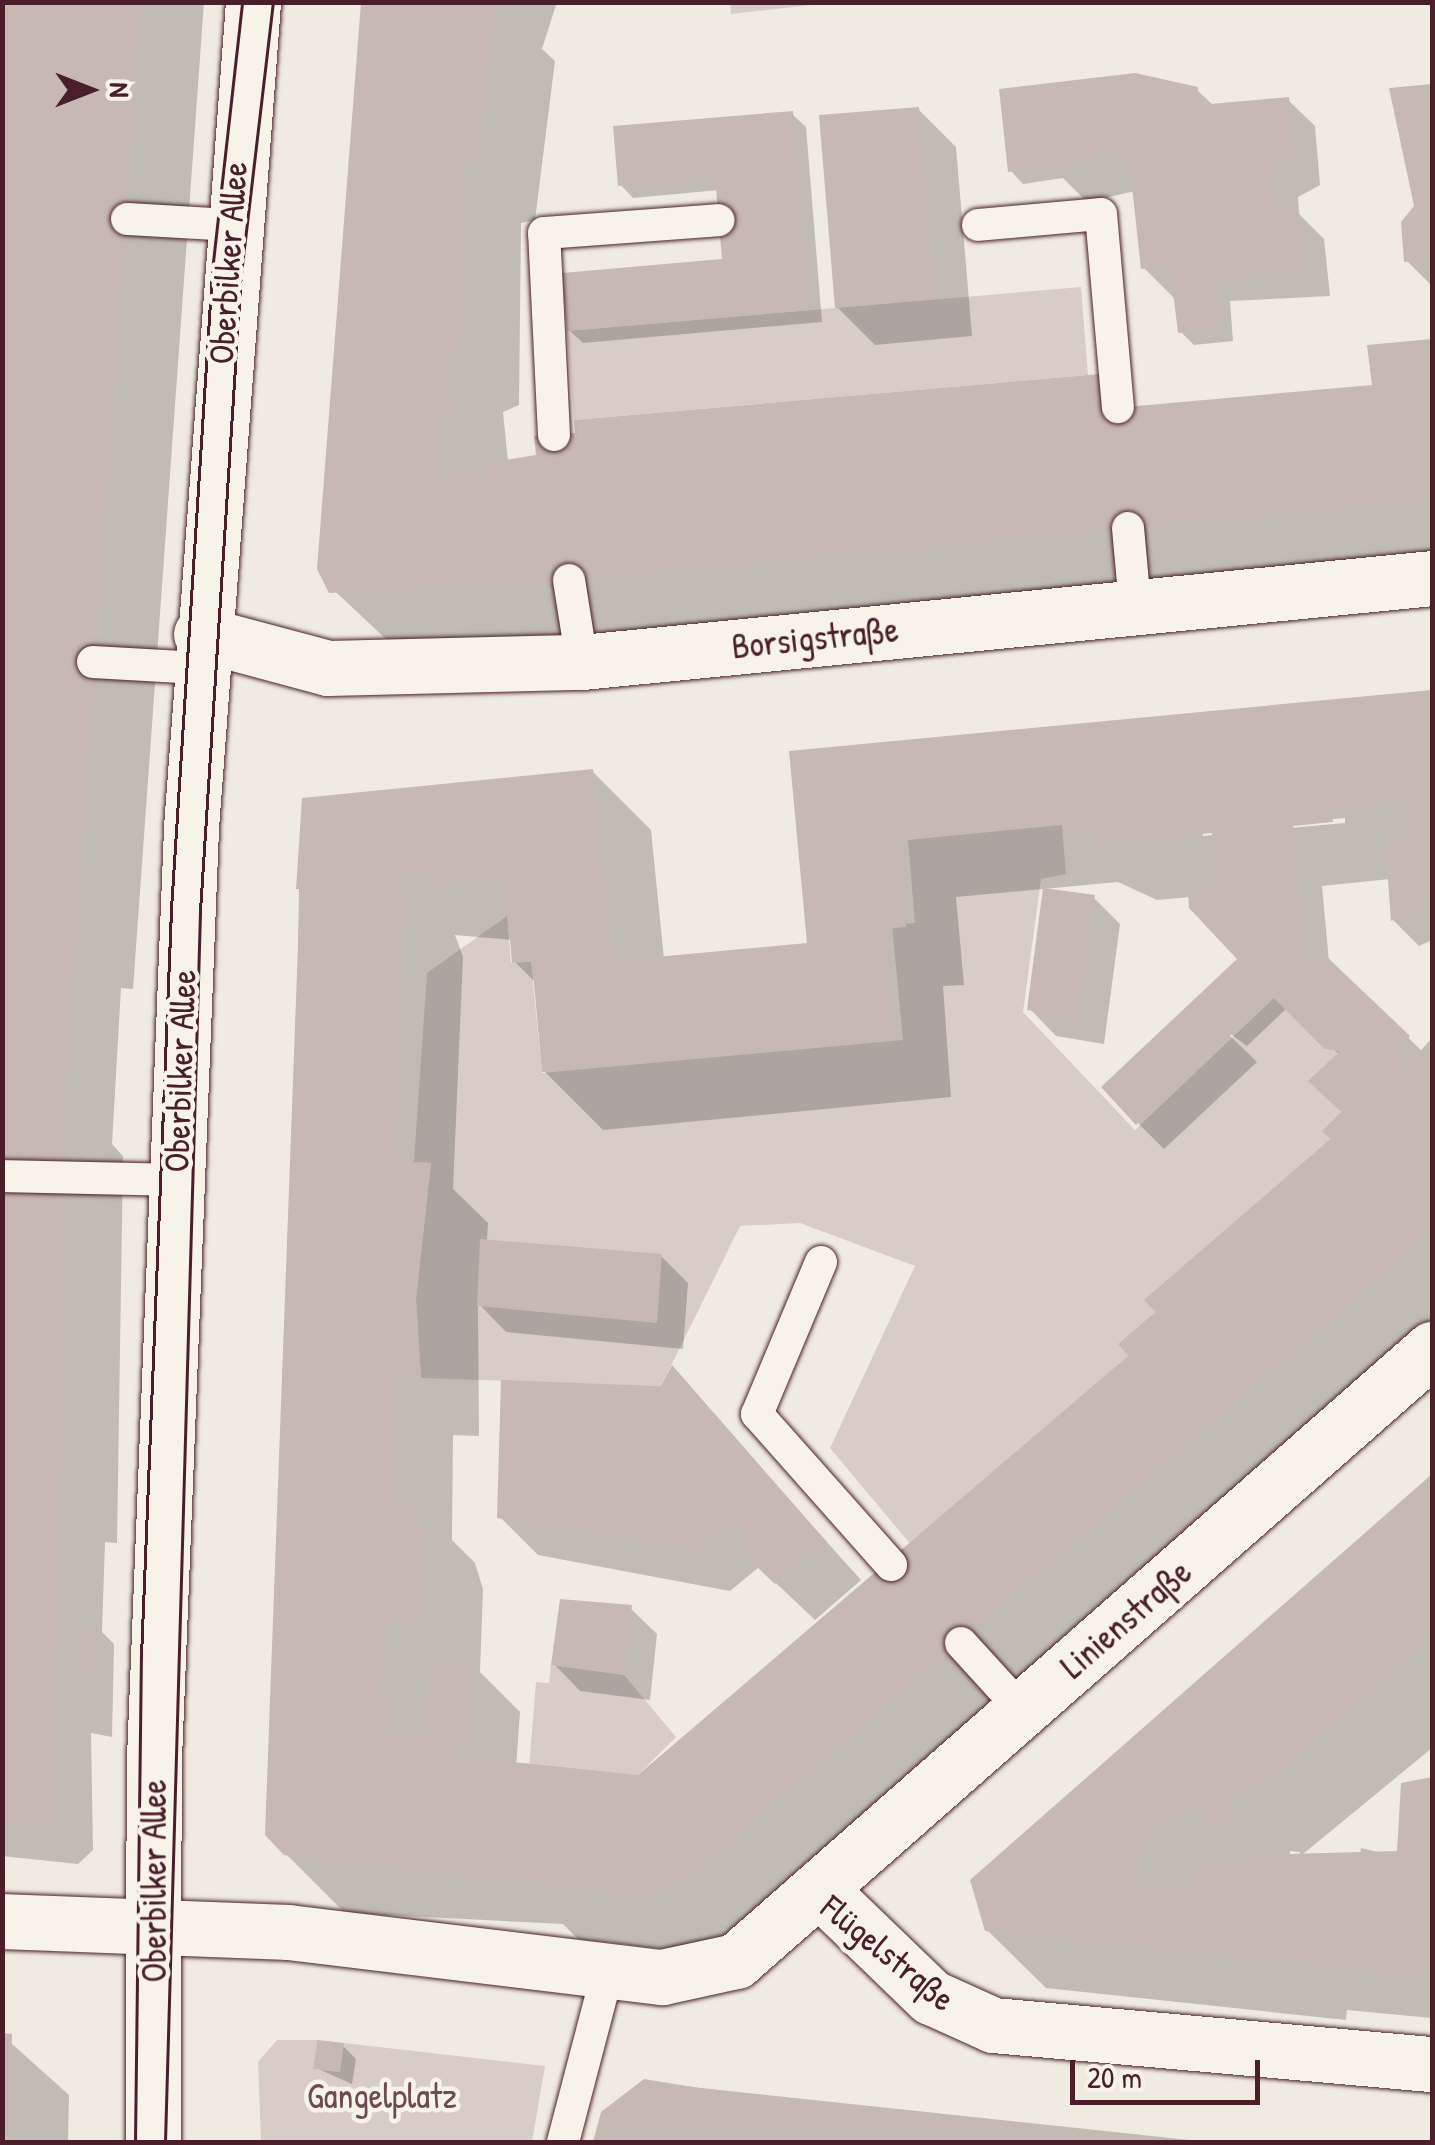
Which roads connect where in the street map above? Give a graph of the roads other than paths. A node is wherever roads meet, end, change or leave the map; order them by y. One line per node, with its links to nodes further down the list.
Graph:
1 (254, 2): 5 (street, Oberbilker Allee)
2 (127, 219): 5 (lane)
3 (719, 220): 7 (lane)
4 (978, 225): 6 (lane)
5 (230, 226): 12 (street, Oberbilker Allee)
6 (1118, 408)
7 (554, 435)
8 (1128, 528): 11 (lane)
9 (1432, 578): 11 (street, Borsigstraße)
10 (569, 580): 14 (lane)
11 (1135, 605): 14 (street, Borsigstraße)
12 (200, 651): 13 (lane); 14 (street, Borsigstraße); 16 (street, Oberbilker Allee)
13 (93, 662)
14 (582, 662)
15 (2, 1176): 16 (lane)
16 (176, 1180): 24 (street, Oberbilker Allee)
17 (821, 1262): 19 (lane)
18 (1432, 1349): 21 (street, Linienstraße)
19 (890, 1565)
20 (962, 1643): 21 (lane)
21 (1022, 1710): 22 (street, Linienstraße)
22 (819, 1889): 25 (street, Flügelstraße); 26 (street, Flügelstraße)
23 (2, 1921): 24 (street, Flügelstraße)
24 (154, 1926): 25 (street, Flügelstraße); 27 (street, Oberbilker Allee)
25 (608, 1970): 28 (lane)
26 (1432, 2064)
27 (152, 2142)
28 (563, 2142)

